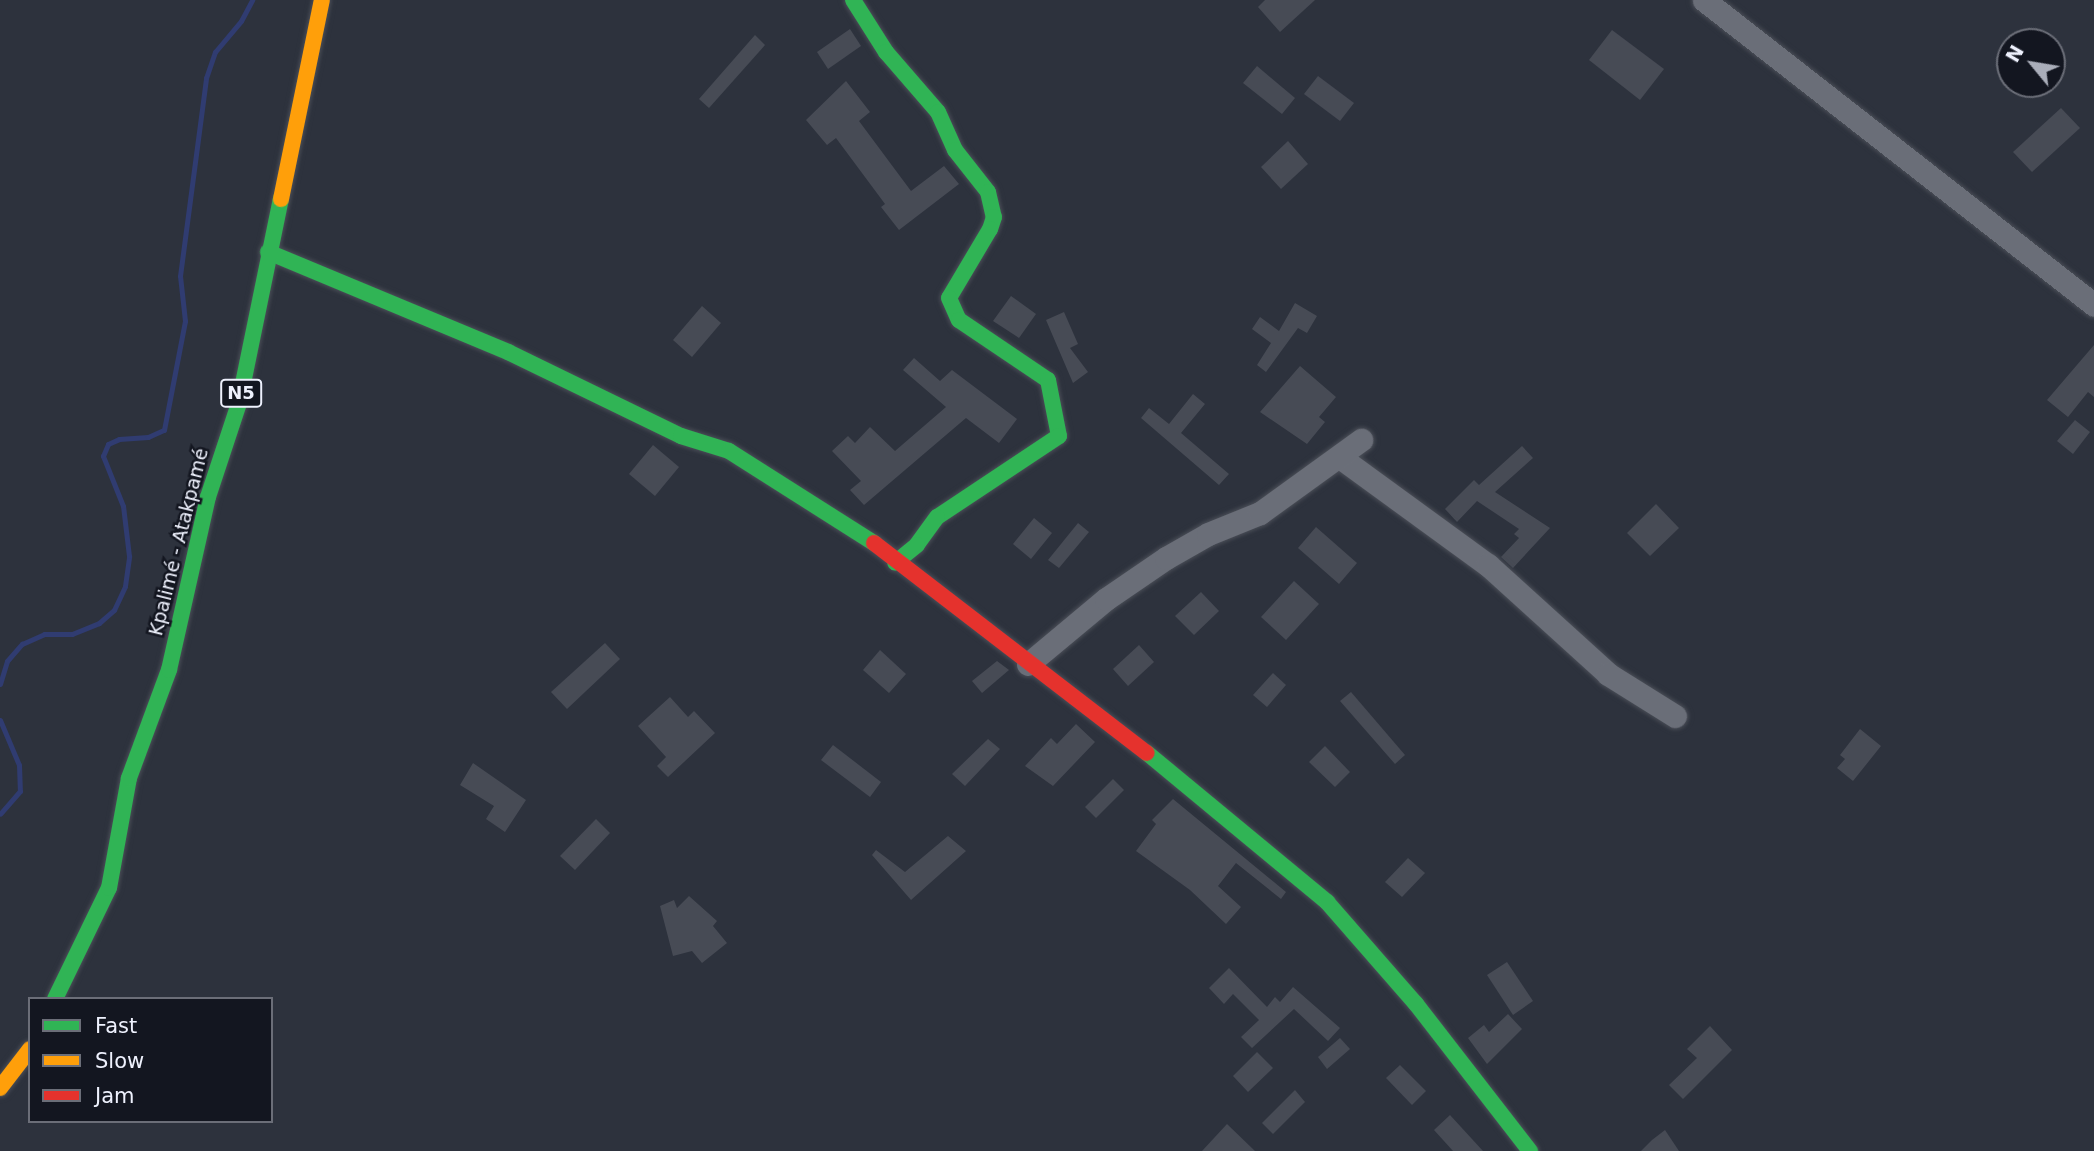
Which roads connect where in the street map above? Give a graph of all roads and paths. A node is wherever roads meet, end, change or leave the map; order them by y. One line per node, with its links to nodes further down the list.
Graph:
1 (322, 0): 4 (street, Kpalimé - Atakpamé / N5)
2 (853, 0): 8 (street)
3 (1704, 0): 5 (street)
4 (268, 252): 8 (street); 11 (street, Kpalimé - Atakpamé / N5)
5 (2094, 305)
6 (1361, 440): 7 (street)
7 (1342, 458): 9 (street); 10 (street)
8 (895, 563): 9 (street)
9 (1028, 664): 14 (street)
10 (1675, 716)
11 (56, 997)
12 (28, 1052): 13 (street)
13 (0, 1088)
14 (1531, 1151)

